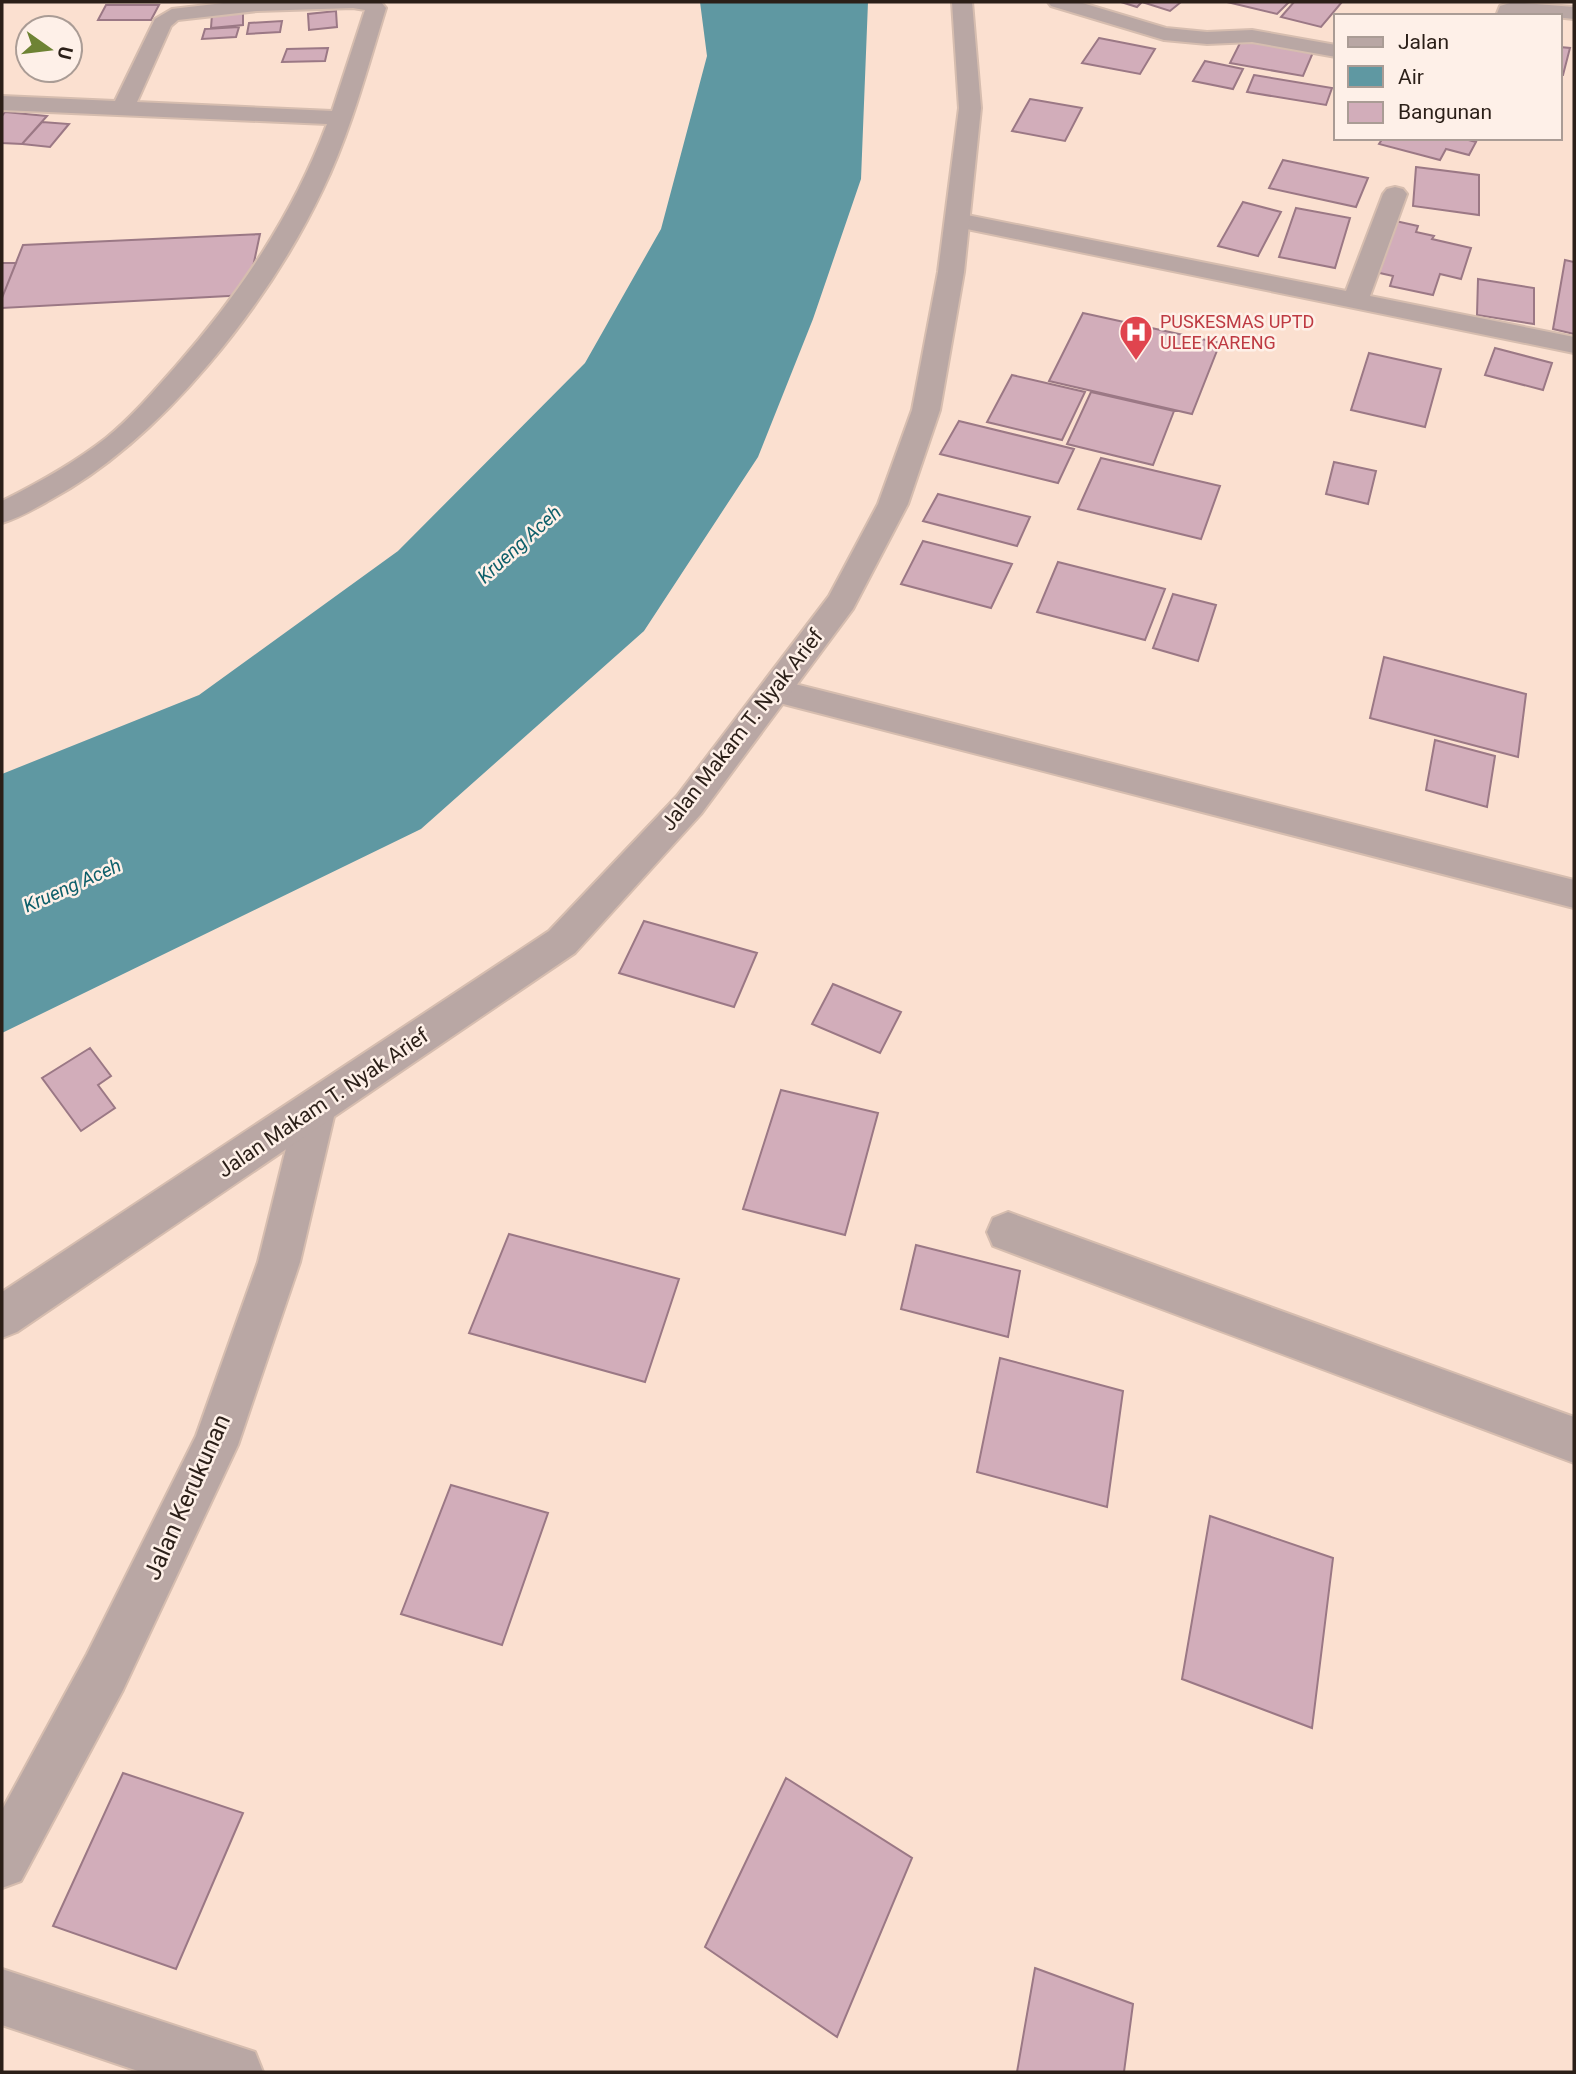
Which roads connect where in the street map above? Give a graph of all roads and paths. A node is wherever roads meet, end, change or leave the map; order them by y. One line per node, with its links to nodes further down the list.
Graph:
1 (353, 2): 8 (street); 9 (street)
2 (962, 2): 11 (street, Jalan Makam T. Nyak Arief)
3 (1058, 2): 6 (street)
4 (1574, 13): 5 (street)
5 (1506, 14)
6 (1334, 51)
7 (2, 103): 8 (street)
8 (123, 109): 9 (street)
9 (339, 118): 14 (street)
10 (1395, 194): 12 (street)
11 (957, 220): 12 (street); 15 (street, Jalan Makam T. Nyak Arief)
12 (1355, 301): 13 (street)
13 (1574, 345)
14 (2, 513)
15 (775, 691): 16 (street); 17 (street, Jalan Makam T. Nyak Arief)
16 (1574, 894)
17 (316, 1108): 19 (street, Jalan Makam T. Nyak Arief); 21 (street, Jalan Kerukunan)
18 (1008, 1232): 20 (street)
19 (2, 1317)
20 (1574, 1440)
21 (2, 1862)
22 (2, 1997): 23 (street)
23 (235, 2072)

